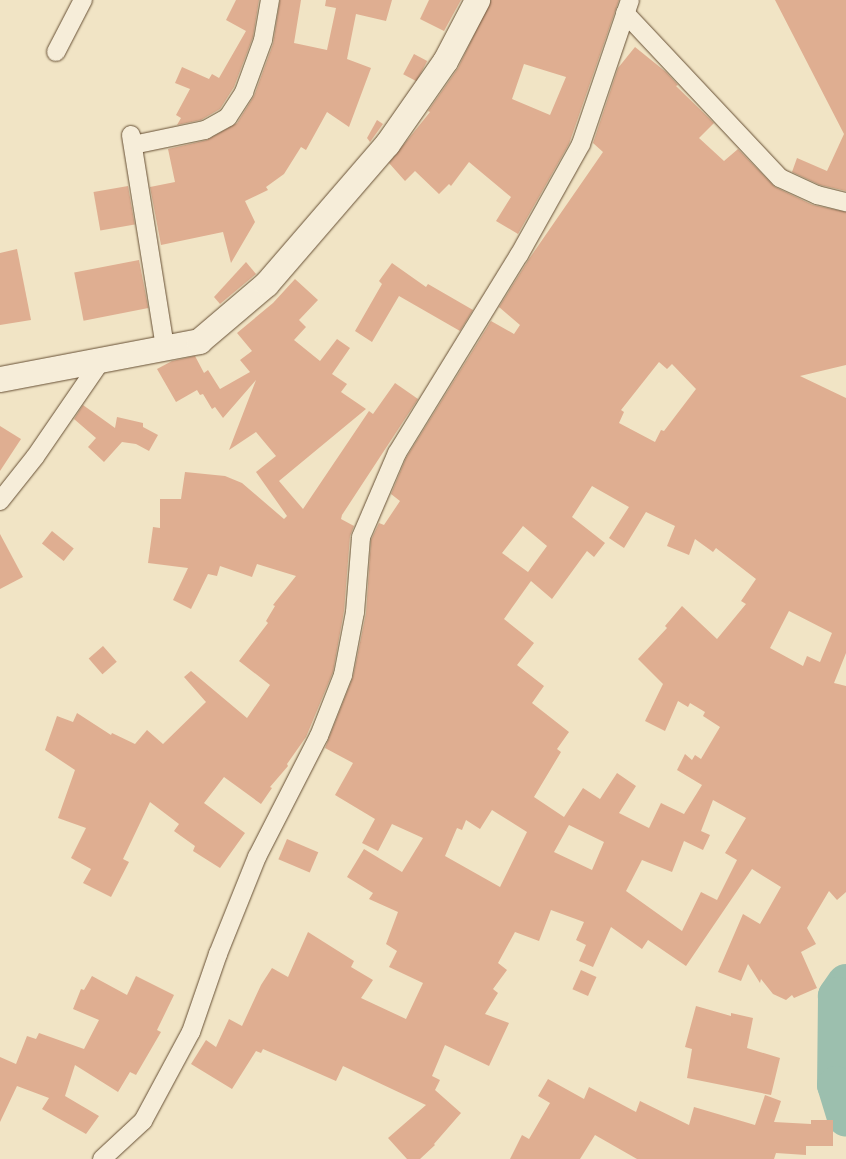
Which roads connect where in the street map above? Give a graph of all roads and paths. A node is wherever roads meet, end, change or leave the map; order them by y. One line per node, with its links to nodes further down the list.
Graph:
1 (83, 0): 5 (street)
2 (270, 0): 7 (street)
3 (477, 0): 7 (street)
4 (628, 7): 6 (street); 11 (street)
5 (56, 52)
6 (846, 202)
7 (165, 347): 8 (street)
8 (101, 361): 9 (street); 10 (street)
9 (0, 379)
10 (0, 501)
11 (102, 1159)

